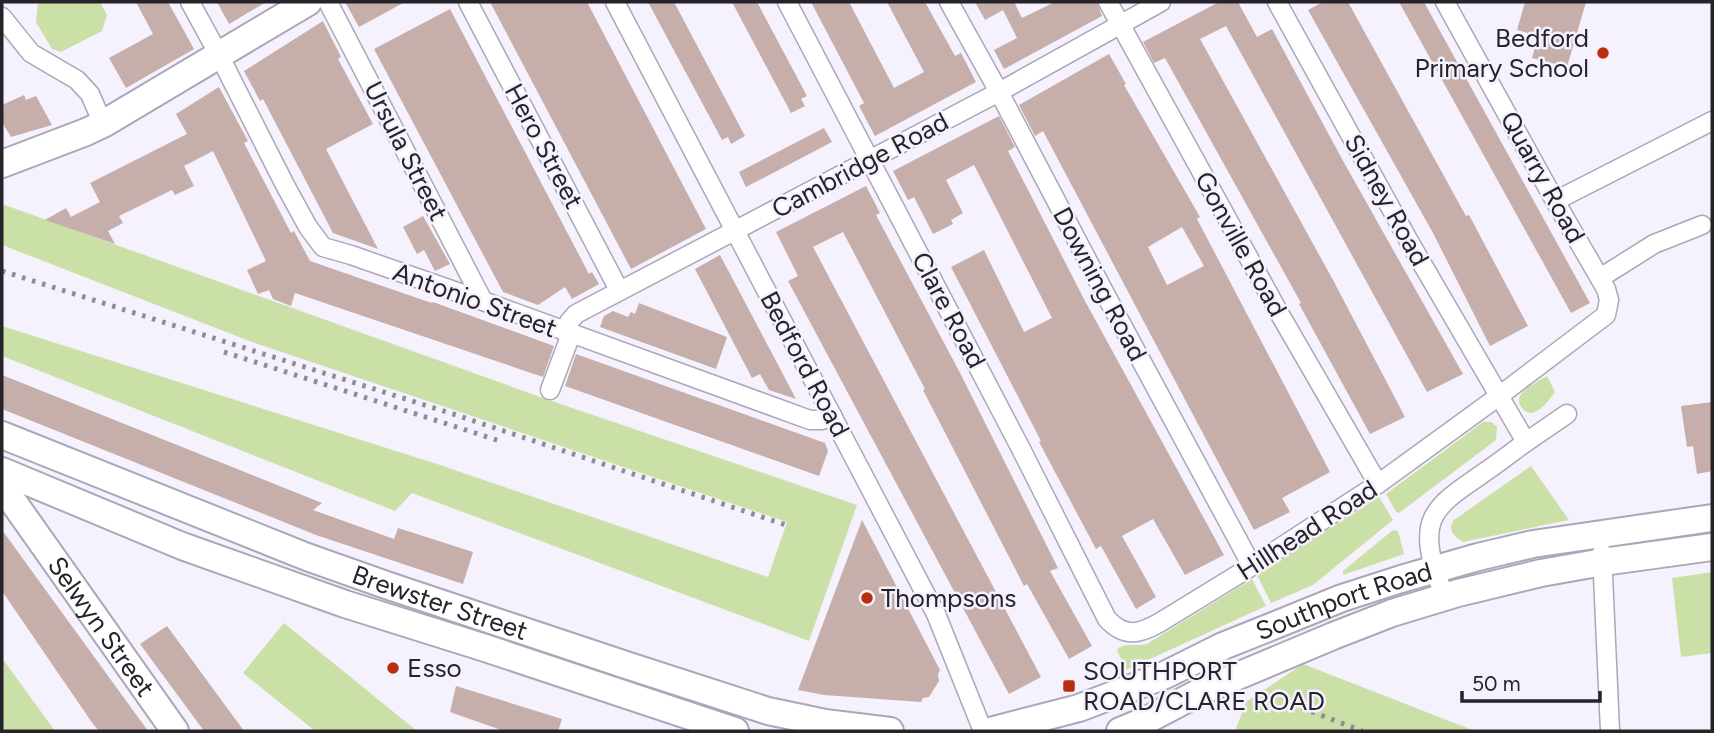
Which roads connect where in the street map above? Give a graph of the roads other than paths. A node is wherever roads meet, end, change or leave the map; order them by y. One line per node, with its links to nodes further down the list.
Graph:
1 (190, 2): 14 (street, Antonio Street)
2 (308, 2): 14 (main road)
3 (328, 2): 25 (street, Ursula Street)
4 (468, 2): 24 (street, Hero Street)
5 (615, 2): 22 (street, Bedford Road)
6 (787, 2): 19 (street, Clare Road)
7 (948, 2): 15 (street, Downing Road)
8 (1108, 2): 13 (street, Gonville Road)
9 (1161, 2): 13 (street, Cambridge Road)
10 (1277, 2): 28 (street, Sidney Road)
11 (1445, 2): 20 (street, Quarry Road)
12 (2, 17): 17 (street)
13 (1120, 23): 15 (street, Cambridge Road); 34 (street, Gonville Road)
14 (219, 55): 17 (main road); 25 (street, Antonio Street)
15 (999, 92): 19 (street, Cambridge Road); 42 (street, Downing Road)
16 (1712, 121): 20 (street)
17 (103, 124): 18 (main road)
18 (4, 159)
19 (870, 159): 22 (street, Cambridge Road); 45 (street, Clare Road)
20 (1555, 201): 23 (street, Quarry Road)
21 (1702, 225): 23 (street)
22 (736, 230): 24 (street, Cambridge Road); 30 (street, Bedford Road)
23 (1600, 278): 28 (street, Hillhead Road)
24 (619, 290): 26 (street, Cambridge Road)
25 (483, 301): 26 (street, Antonio Street)
26 (568, 333): 27 (street); 30 (street, Antonio Street)
27 (550, 390)
28 (1499, 396): 32 (street); 34 (street, Hillhead Road)
29 (1567, 414): 32 (street)
30 (832, 415): 49 (street, Bedford Road)
31 (2, 435): 48 (main road, Brewster Street)
32 (1526, 442): 43 (street)
33 (2, 471): 36 (main road, Brewster Street)
34 (1378, 484): 42 (street, Hillhead Road)
35 (2, 486): 38 (main road, Selwyn Street)
36 (55, 492): 38 (main road); 47 (main road, Brewster Street)
37 (1712, 518): 39 (main road, Southport Road)
38 (28, 521): 46 (main road, Selwyn Street)
39 (1601, 534): 41 (street); 43 (main road, Southport Road)
40 (1712, 547): 41 (main road, Southport Road)
41 (1603, 562): 44 (main road, Southport Road); 52 (street)
42 (1252, 566): 45 (street, Hillhead Road)
43 (1434, 570): 44 (street); 50 (main road, Southport Road)
44 (1445, 597): 51 (main road, Southport Road)
45 (1107, 620)
46 (175, 731)
47 (735, 731)
48 (890, 731)
49 (983, 731)
50 (990, 731)
51 (1120, 731)
52 (1610, 731)

